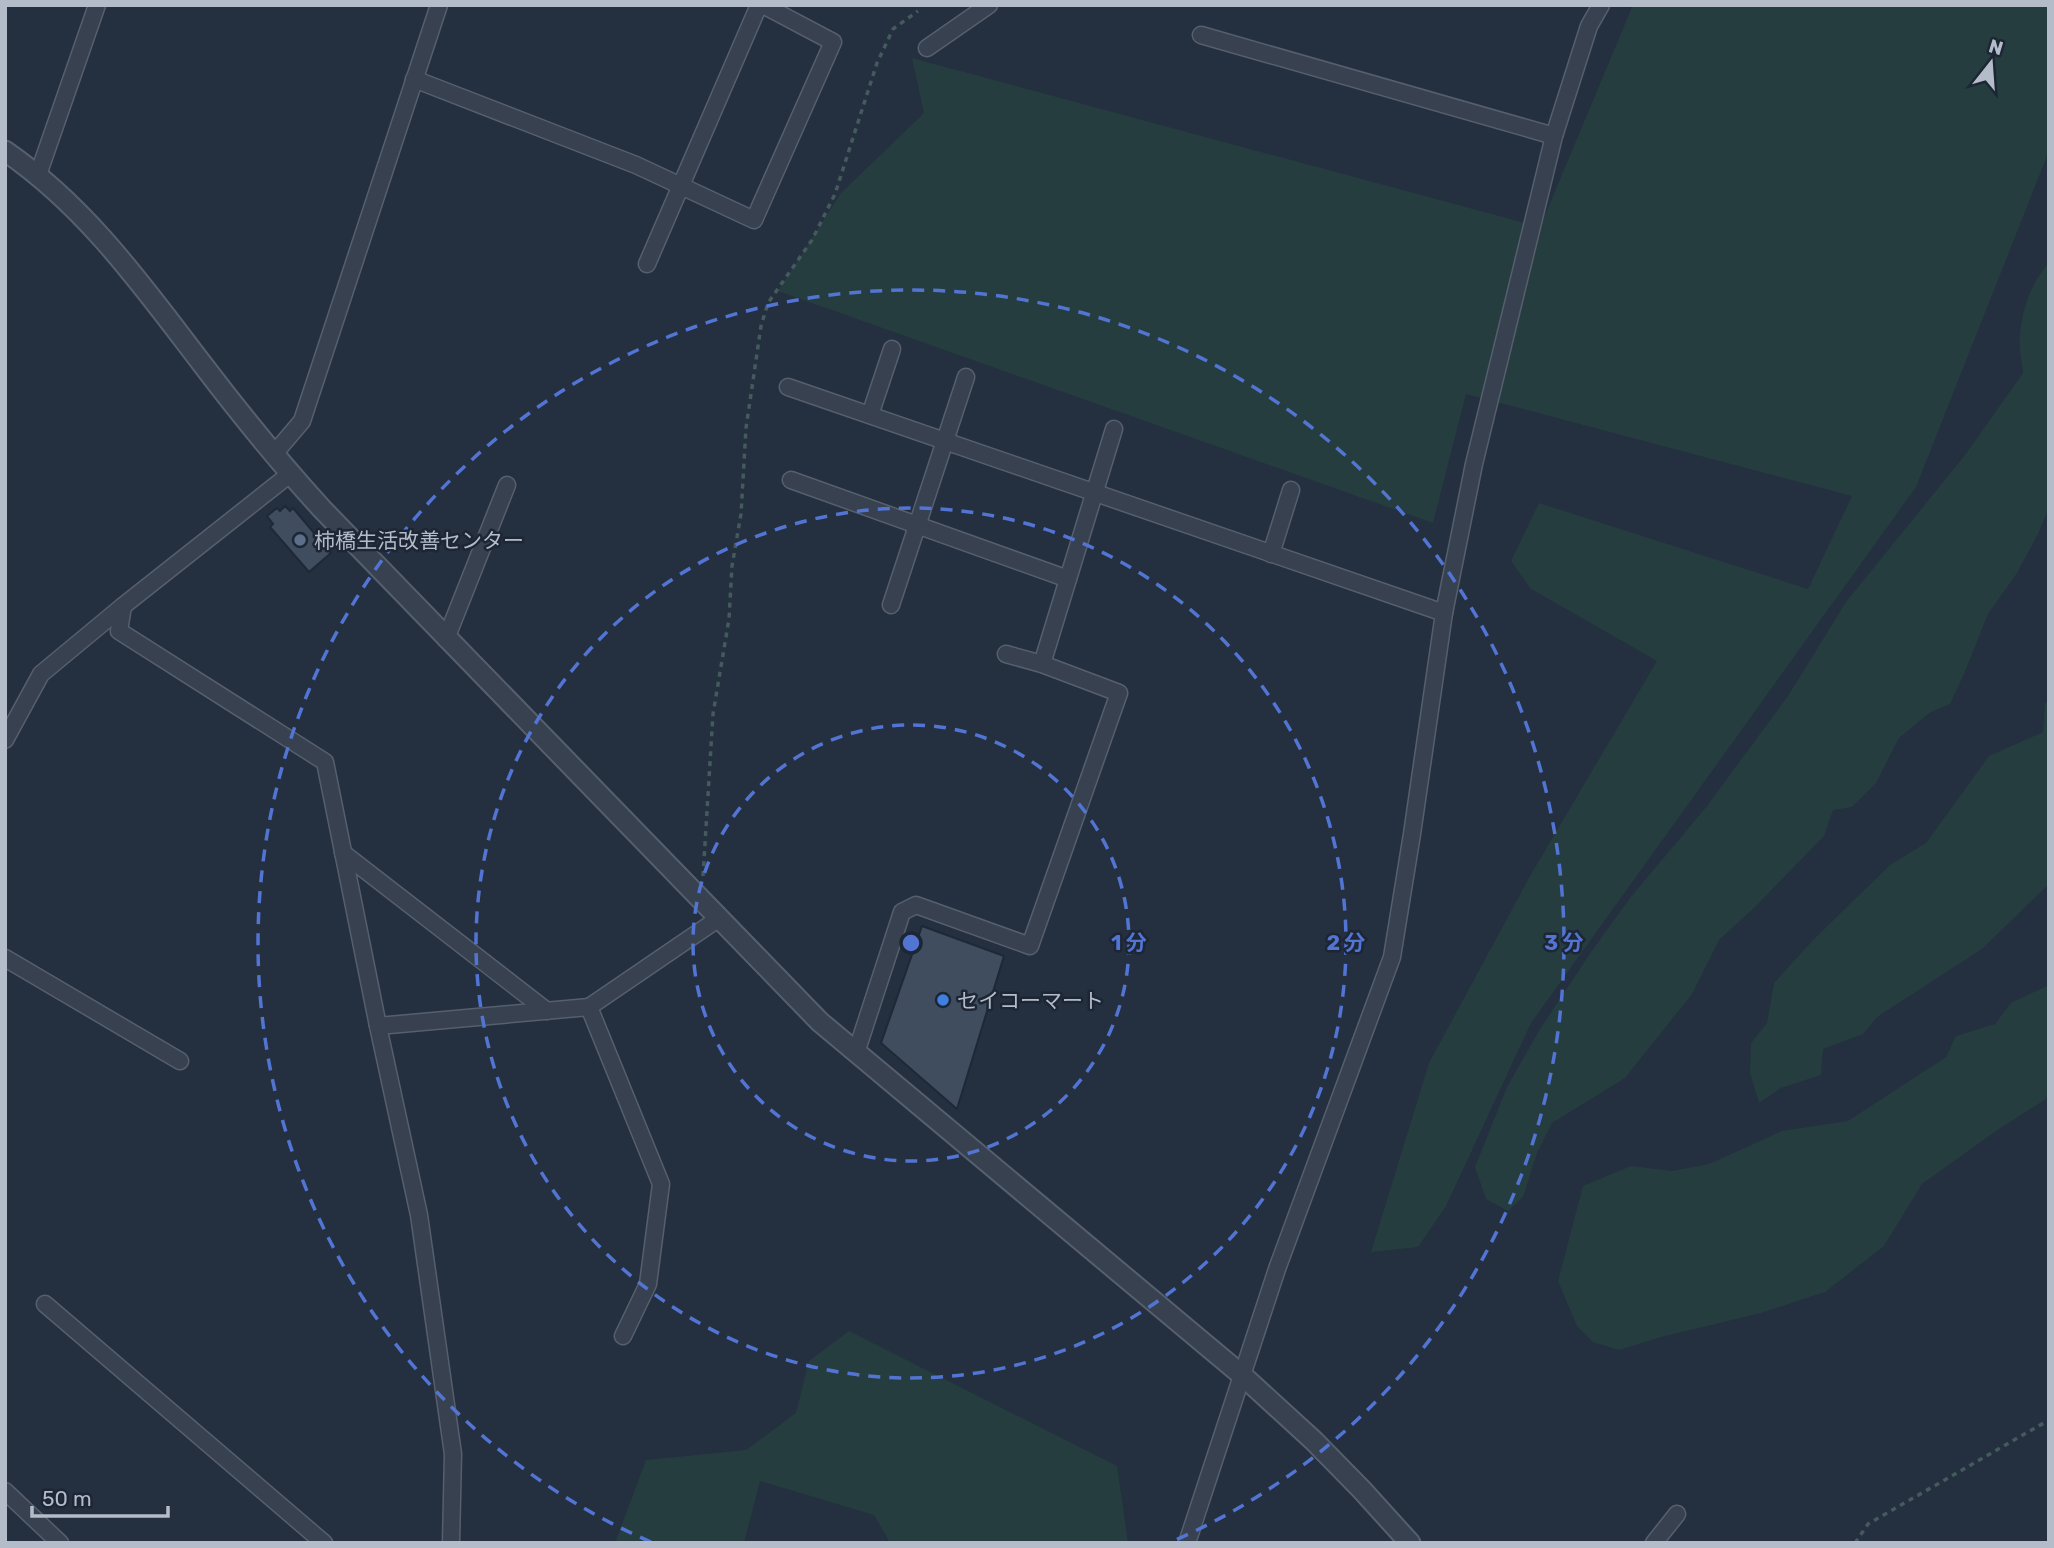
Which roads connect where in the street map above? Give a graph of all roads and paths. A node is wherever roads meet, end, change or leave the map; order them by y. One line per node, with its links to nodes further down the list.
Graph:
1 (97, 5): 12 (street)
2 (439, 5): 9 (street)
3 (761, 5): 13 (street); 13 (street)
4 (989, 5): 8 (street)
5 (1601, 5): 10 (street)
6 (918, 11): 38 (path)
7 (1201, 35): 10 (street)
8 (927, 48)
9 (414, 79): 13 (street); 21 (street)
10 (1554, 136): 32 (street)
11 (5, 152): 12 (street)
12 (38, 175): 21 (street)
13 (680, 185): 14 (street)
14 (647, 264)
15 (892, 349): 18 (street)
16 (966, 377): 20 (street)
17 (788, 387): 18 (street)
18 (870, 415): 20 (street)
19 (1114, 429): 26 (street)
20 (944, 441): 26 (street); 27 (street)
21 (274, 454): 22 (street)
22 (290, 474): 31 (street); 33 (street)
23 (791, 480): 27 (street)
24 (507, 485): 33 (street)
25 (1291, 490): 28 (street)
26 (1094, 493): 28 (street); 29 (street)
27 (917, 526): 29 (street); 30 (street)
28 (1271, 554): 32 (street)
29 (1068, 579): 35 (street)
30 (891, 605)
31 (122, 607): 36 (street); 37 (street)
32 (1444, 613): 48 (street)
33 (446, 639): 38 (street)
34 (1006, 654): 35 (street)
35 (1042, 664): 44 (street)
36 (5, 740)
37 (343, 853): 42 (street); 43 (street)
38 (703, 903): 39 (street)
39 (718, 919): 41 (street); 44 (street)
40 (5, 958): 45 (street)
41 (589, 1007): 42 (street); 47 (street)
42 (547, 1011): 43 (street)
43 (378, 1026): 54 (street)
44 (856, 1053): 48 (street)
45 (180, 1061)
46 (45, 1304): 53 (street)
47 (622, 1336)
48 (1243, 1376): 55 (street); 56 (street)
49 (2049, 1420): 58 (path)
50 (5, 1491): 52 (street)
51 (1676, 1514): 57 (street)
52 (60, 1543)
53 (324, 1543)
54 (450, 1543)
55 (1187, 1543)
56 (1410, 1543)
57 (1654, 1543)
58 (1855, 1543)

